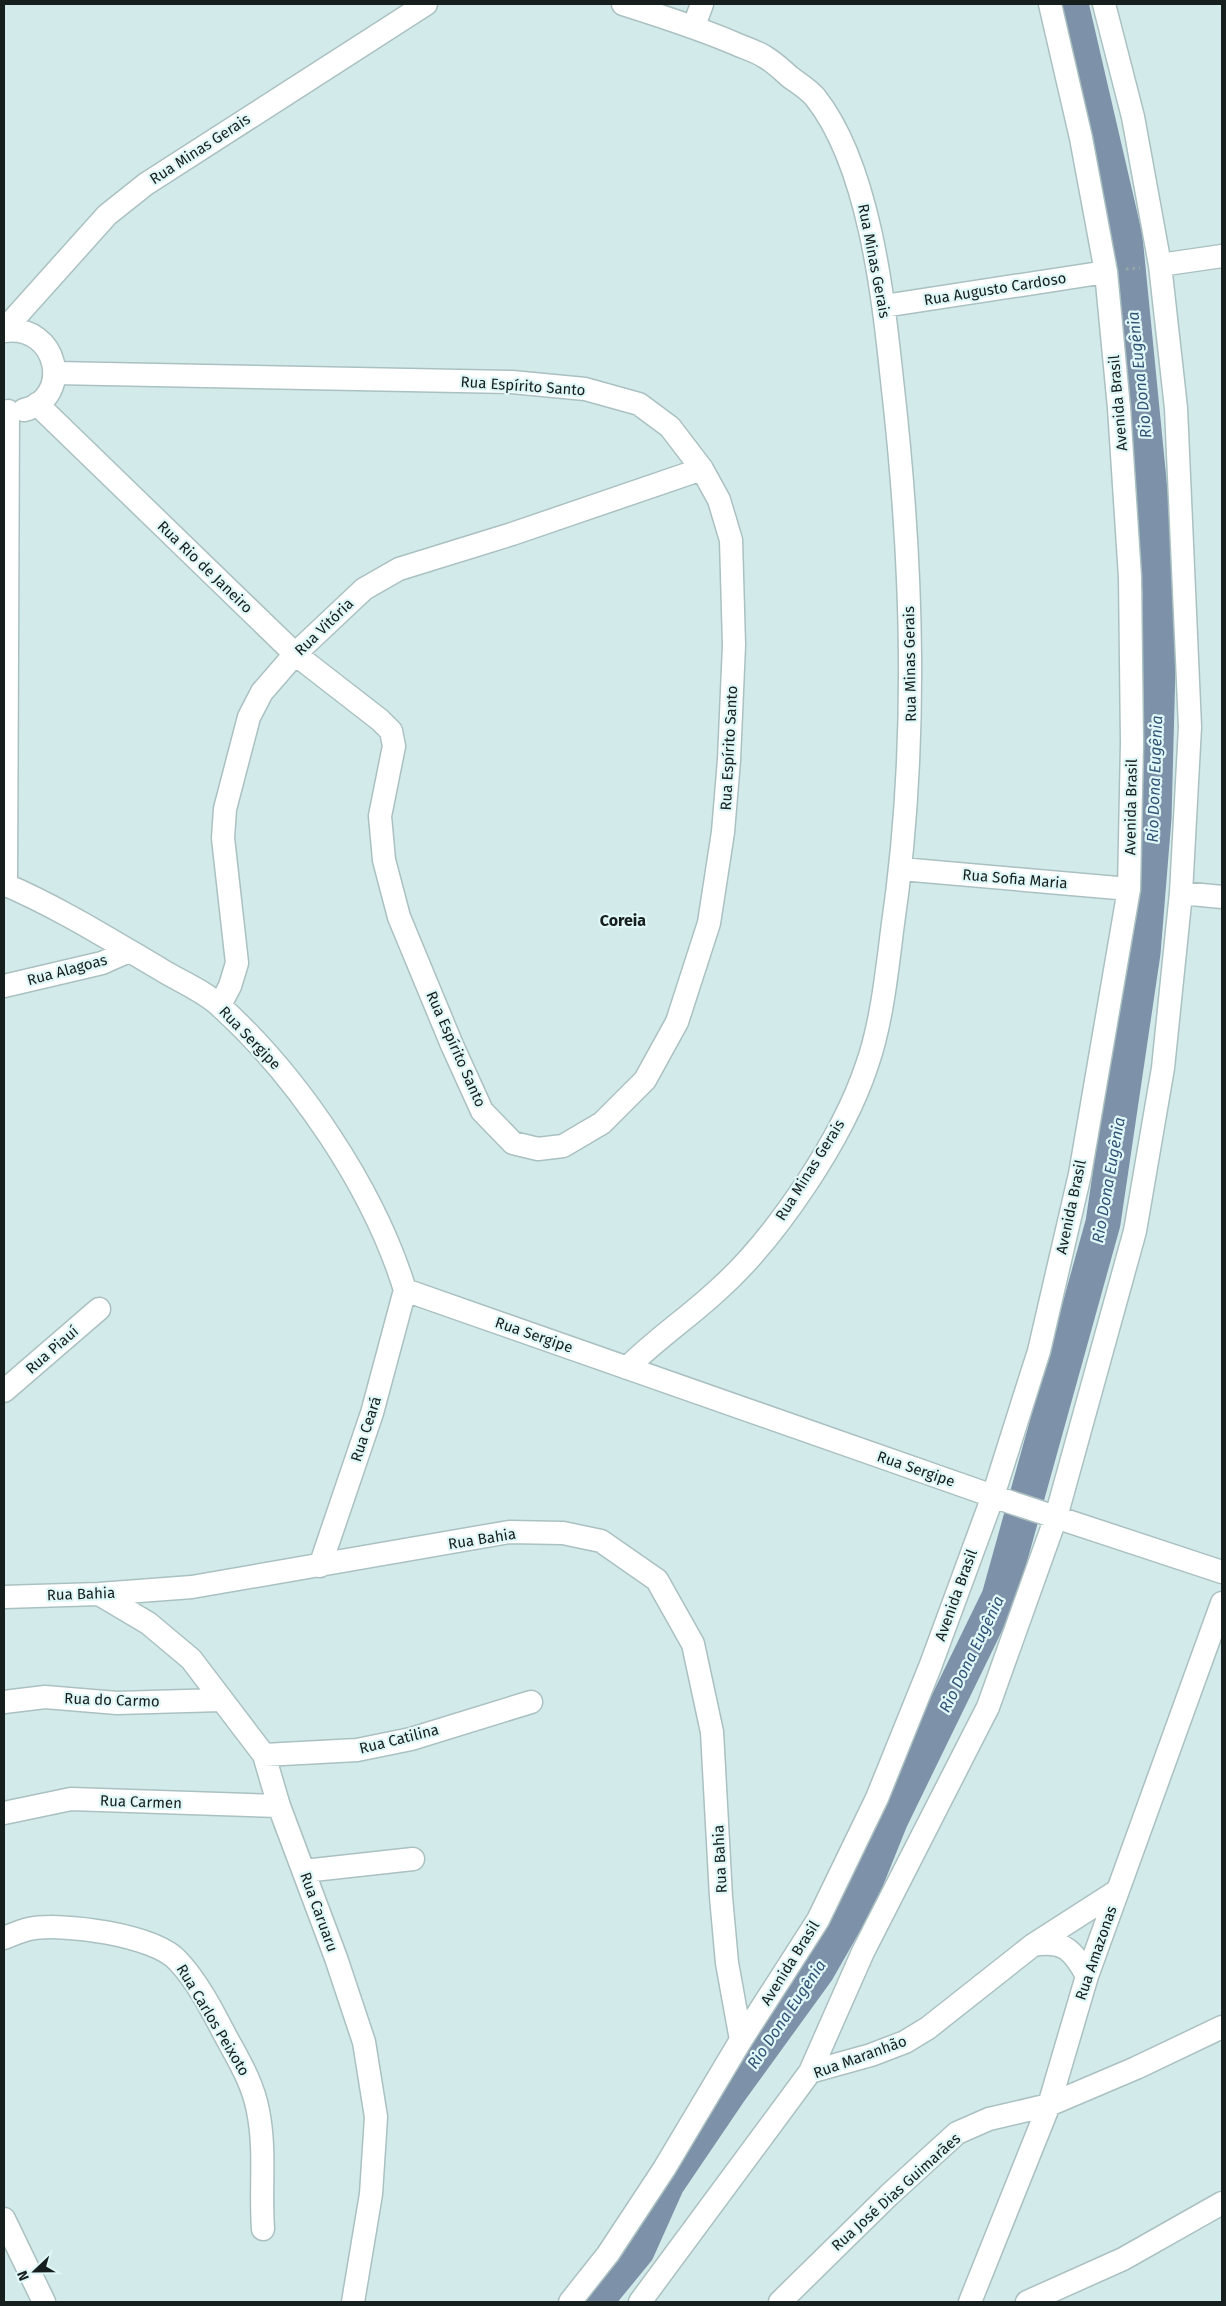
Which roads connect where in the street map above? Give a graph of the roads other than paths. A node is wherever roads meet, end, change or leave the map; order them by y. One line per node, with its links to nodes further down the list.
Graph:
1 (426, 4): 11 (street, Rua Minas Gerais)
2 (623, 4): 6 (street, Rua Minas Gerais)
3 (702, 4): 6 (street)
4 (1050, 4): 9 (street, Avenida Brasil)
5 (1104, 4): 8 (street)
6 (694, 26): 10 (street, Rua Minas Gerais)
7 (1222, 256): 8 (street)
8 (1154, 266): 21 (street)
9 (1115, 271): 10 (street, Rua Augusto Cardoso); 20 (street, Avenida Brasil)
10 (884, 306): 18 (street, Rua Minas Gerais)
11 (4, 330): 12 (street)
12 (55, 372): 13 (street); 15 (street, Rua Espírito Santo)
13 (37, 404): 14 (street); 16 (street, Rua Rio de Janeiro)
14 (6, 411): 19 (street)
15 (702, 469): 16 (street, Rua Vitória); 17 (street, Rua Espírito Santo)
16 (295, 654): 17 (street, Rua Rio de Janeiro); 25 (street, Rua Vitória)
17 (380, 720)
18 (901, 869): 20 (street, Rua Sofia Maria); 28 (street, Rua Minas Gerais)
19 (5, 884): 23 (street, Rua Sergipe)
20 (1129, 889): 30 (street, Avenida Brasil)
21 (1181, 893): 22 (street); 31 (street)
22 (1222, 897)
23 (129, 951): 24 (street, Rua Alagoas); 25 (street, Rua Sergipe)
24 (4, 986)
25 (220, 1005): 26 (street, Rua Sergipe)
26 (405, 1290): 28 (street, Rua Sergipe); 32 (street, Rua Ceará)
27 (99, 1309): 29 (street, Rua Piauí)
28 (627, 1368): 30 (street, Rua Sergipe)
29 (4, 1391)
30 (1001, 1499): 31 (street, Rua Sergipe); 50 (street, Avenida Brasil)
31 (1051, 1515): 33 (street, Rua Sergipe); 51 (street)
32 (320, 1566): 34 (street, Rua Bahia); 50 (street, Rua Bahia)
33 (1222, 1572)
34 (99, 1594): 35 (street, Rua Bahia); 37 (street, Rua Caruaru)
35 (4, 1597)
36 (1222, 1603): 45 (street, Rua Amazonas)
37 (221, 1700): 38 (street, Rua do Carmo); 40 (street, Rua Caruaru)
38 (4, 1702)
39 (531, 1702): 40 (street, Rua Catilina)
40 (264, 1754): 41 (street, Rua Caruaru)
41 (279, 1806): 42 (street, Rua Carmen); 44 (street, Rua Caruaru)
42 (4, 1813)
43 (414, 1859): 44 (street)
44 (304, 1871): 57 (street, Rua Caruaru)
45 (1117, 1891): 47 (street, Rua Maranhão); 48 (street, Rua Amazonas)
46 (4, 1938): 55 (street, Rua Carlos Peixoto)
47 (1033, 1945): 48 (street); 51 (street, Rua Maranhão)
48 (1087, 1976): 52 (street, Rua Amazonas)
49 (1222, 2026): 52 (street, Rua José Dias Guimarães)
50 (741, 2040): 58 (street, Avenida Brasil)
51 (810, 2072): 59 (street, Rua Maranhão)
52 (1049, 2104): 60 (street, Rua José Dias Guimarães); 61 (street, Rua Amazonas)
53 (1222, 2203): 62 (street)
54 (4, 2219): 56 (street)
55 (263, 2229)
56 (44, 2302)
57 (353, 2302)
58 (570, 2302)
59 (640, 2302)
60 (780, 2302)
61 (970, 2302)
62 (1027, 2302)

